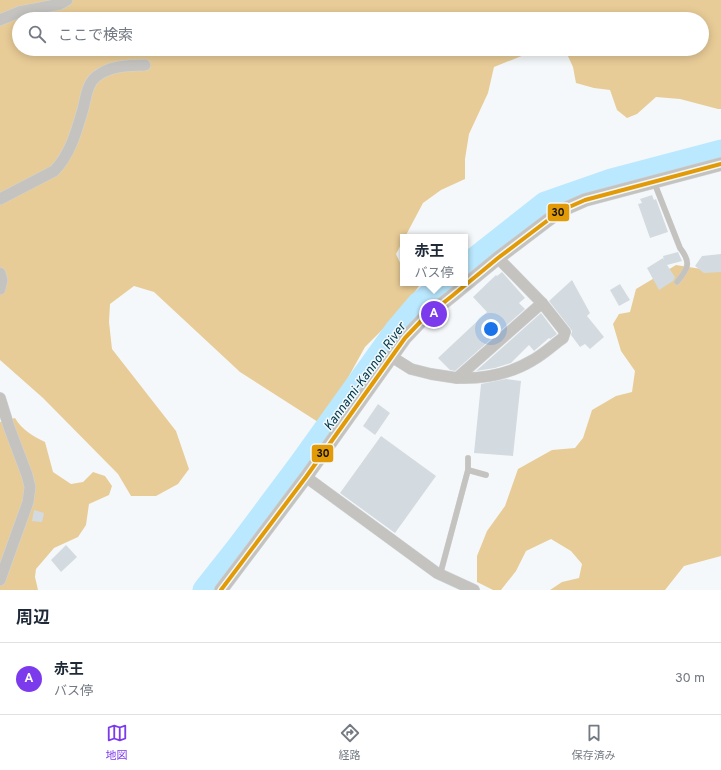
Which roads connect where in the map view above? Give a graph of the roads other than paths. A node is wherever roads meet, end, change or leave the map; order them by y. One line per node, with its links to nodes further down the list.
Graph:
1 (68, 0): 2 (street)
2 (19, 12)
3 (12, 15): 4 (street)
4 (0, 20)
5 (145, 65): 8 (street)
6 (721, 164): 7 (street)
7 (654, 182): 9 (street); 11 (lane)
8 (0, 200)
9 (498, 258): 12 (street); 15 (street)
10 (0, 273): 14 (street)
11 (677, 282)
12 (468, 283)
13 (464, 286): 16 (street)
14 (0, 290)
15 (542, 303): 17 (street); 17 (street)
16 (392, 357): 17 (street); 22 (street)
17 (457, 378)
18 (0, 398): 24 (street)
19 (468, 458): 20 (lane)
20 (468, 470): 21 (lane); 23 (lane)
21 (486, 475)
22 (306, 477): 23 (street); 25 (street)
23 (440, 575): 26 (street)
24 (0, 580)
25 (221, 590)
26 (474, 590)

